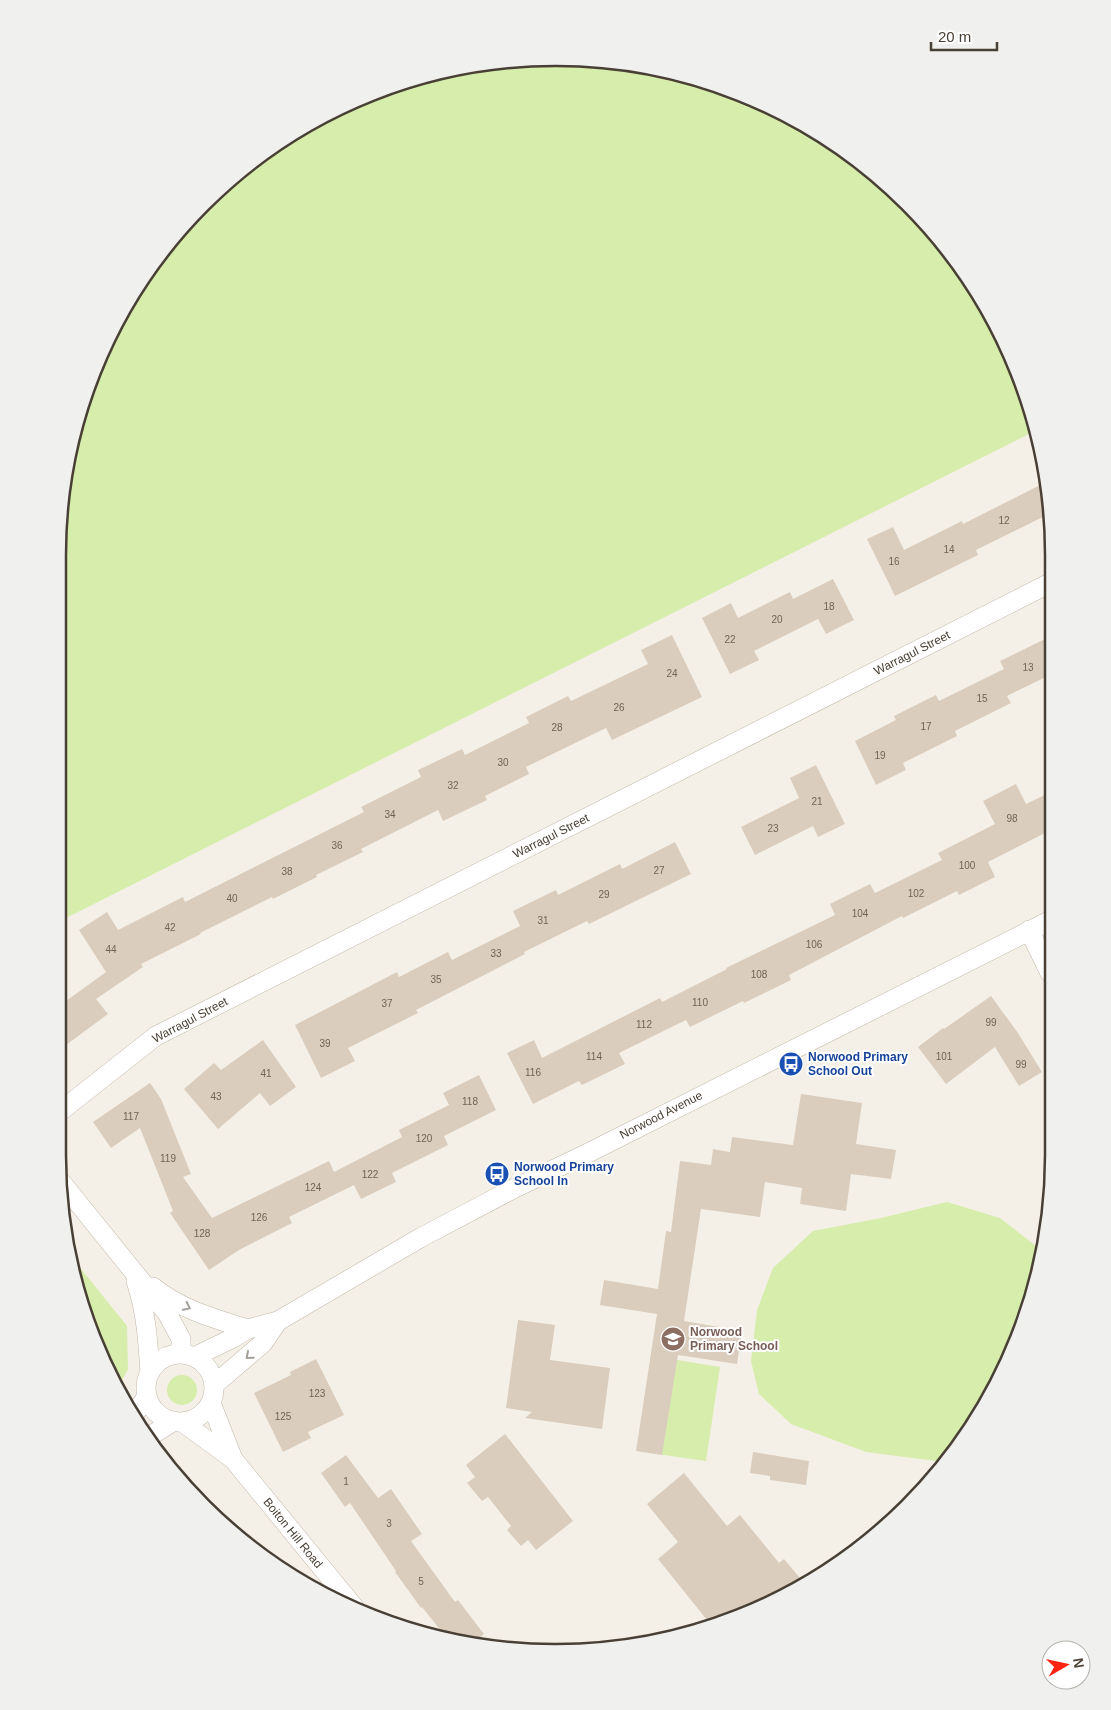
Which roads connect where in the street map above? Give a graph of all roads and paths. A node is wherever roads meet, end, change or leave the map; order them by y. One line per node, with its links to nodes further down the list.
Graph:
1 (1045, 586): 5 (street, Warragul Street)
2 (1045, 923): 3 (street, Norwood Avenue)
3 (1029, 930): 4 (street); 8 (street, Norwood Avenue)
4 (1045, 963)
5 (66, 1107)
6 (67, 1188): 7 (street)
7 (133, 1270): 9 (street, one-way to 9); 10 (street); 11 (street)
8 (278, 1322): 9 (street, Norwood Avenue); 12 (street, Norwood Avenue, one-way to 12)
9 (248, 1329): 10 (street, Norwood Avenue)
10 (187, 1355): 11 (street); 12 (street)
11 (150, 1373): 13 (street)
12 (213, 1394): 15 (street); 17 (street, Boiton Hill Road)
13 (147, 1396): 14 (street); 15 (street)
14 (138, 1409)
15 (178, 1422): 16 (street); 17 (street, Boiton Hill Road)
16 (155, 1434)
17 (233, 1459): 18 (street, Boiton Hill Road)
18 (345, 1596)

